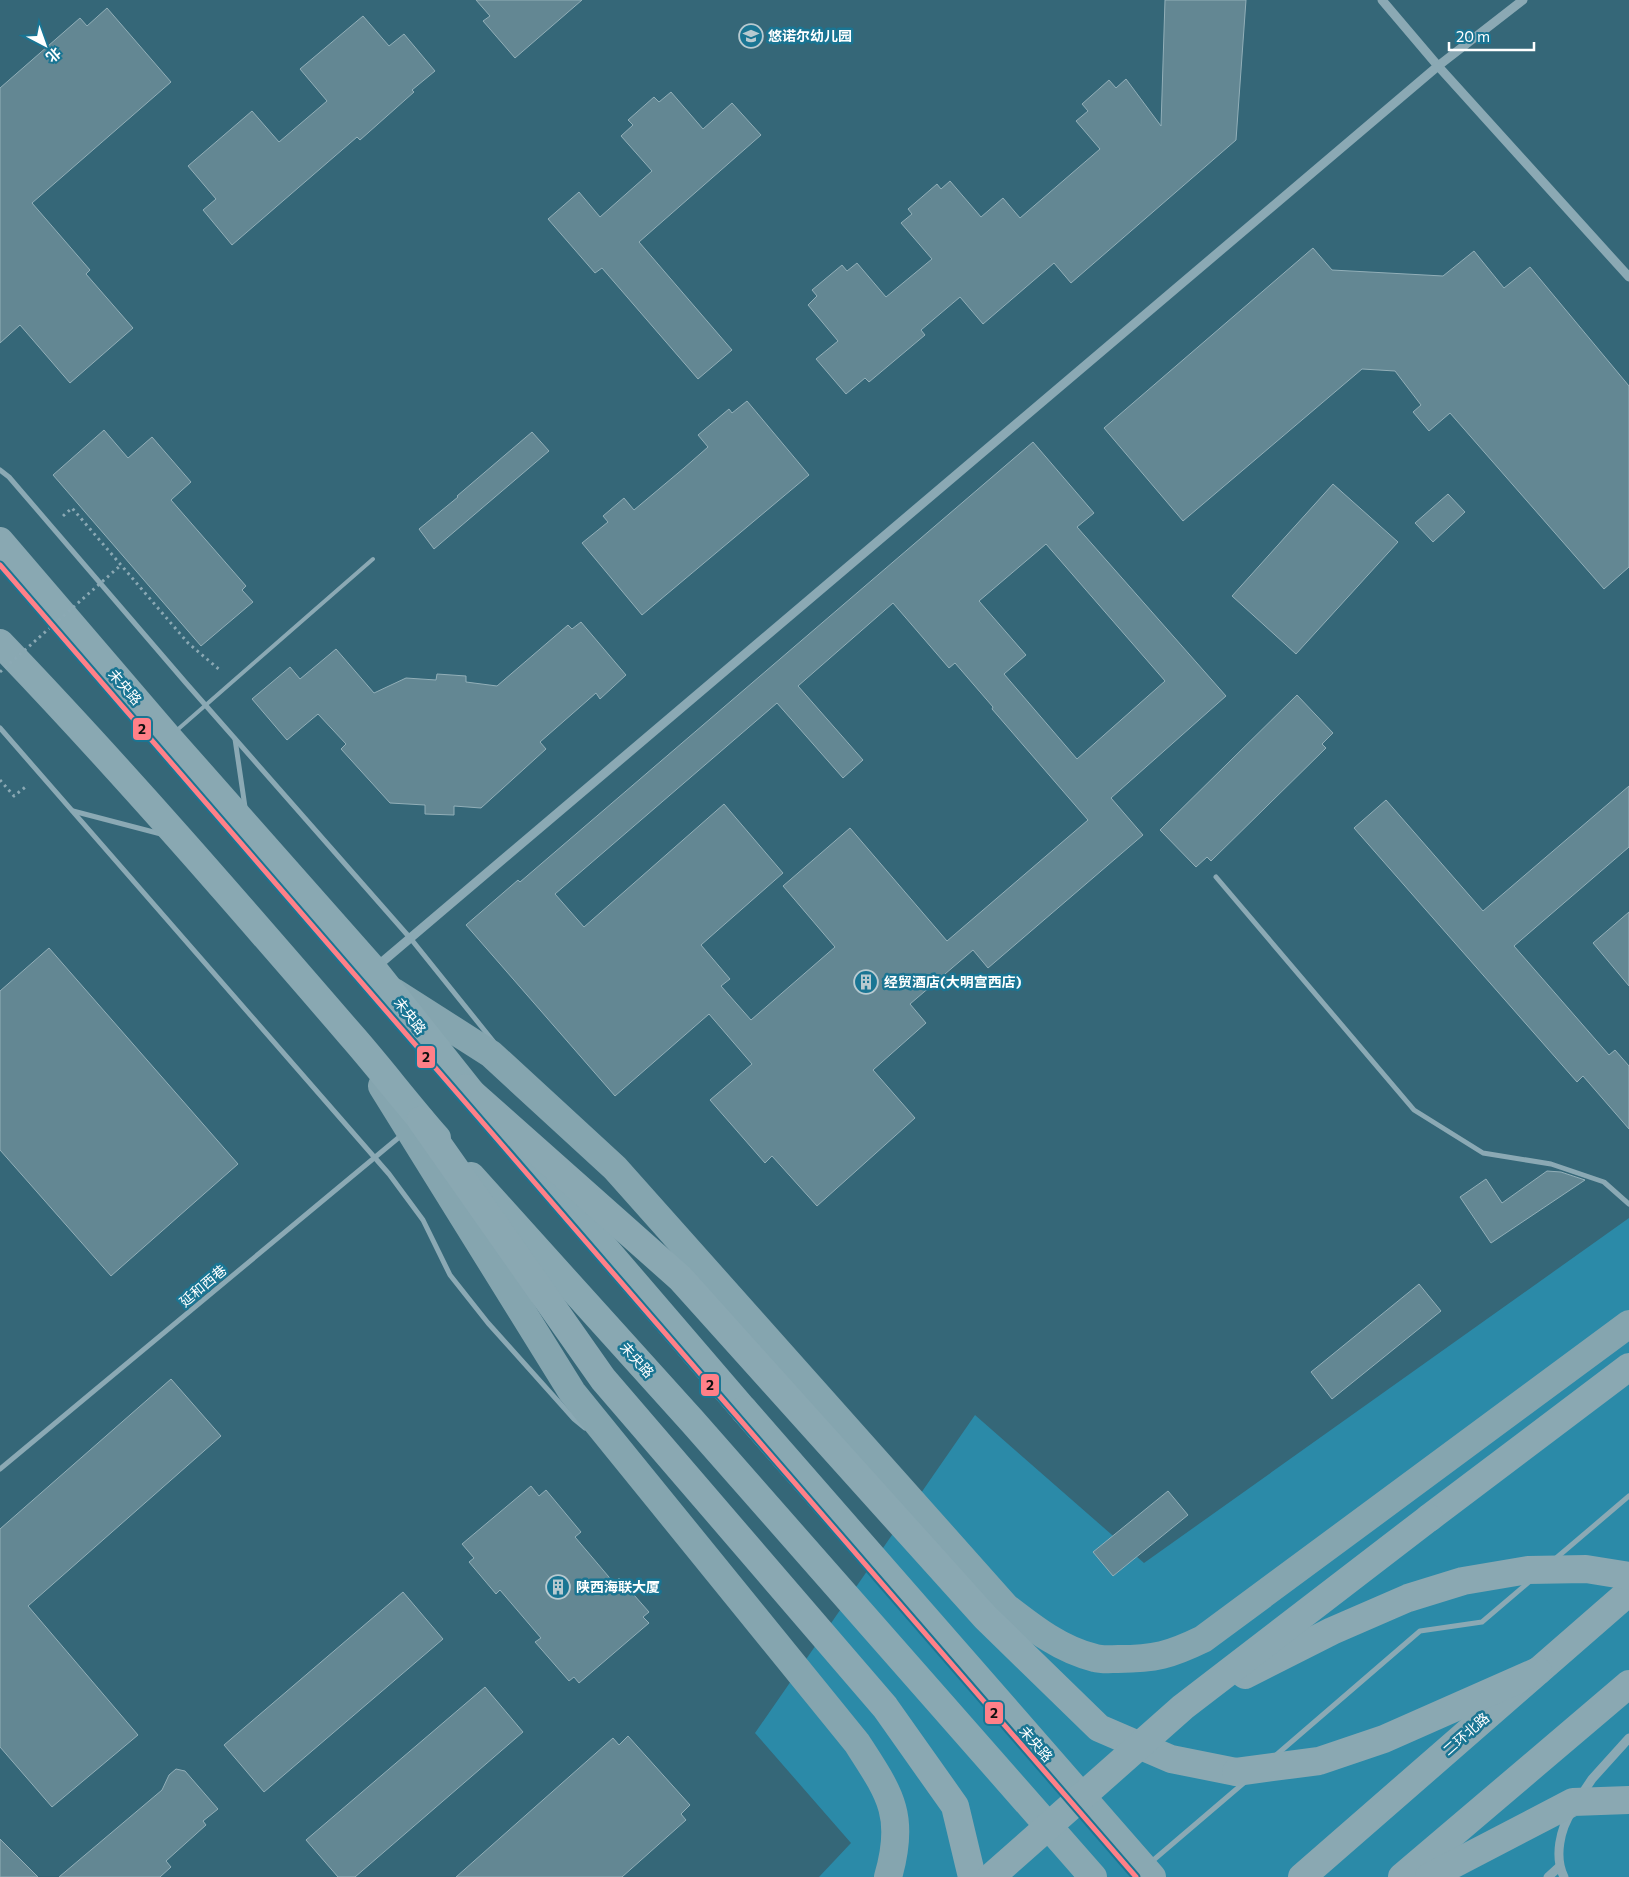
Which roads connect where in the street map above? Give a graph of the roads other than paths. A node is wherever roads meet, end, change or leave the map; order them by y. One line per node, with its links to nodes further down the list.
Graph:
1 (1382, 0): 3 (street)
2 (1523, 0): 3 (street)
3 (1438, 66): 4 (street); 17 (street)
4 (1629, 277)
5 (0, 470): 9 (street)
6 (0, 541): 11 (main road, 未央路)
7 (373, 559): 9 (lane)
8 (0, 643): 15 (main road, 未央路)
9 (206, 706): 11 (lane); 12 (street)
10 (0, 728): 13 (street)
11 (168, 737): 14 (main road, 未央路)
12 (235, 739): 14 (street); 17 (street)
13 (72, 811): 15 (street); 24 (street)
14 (248, 828): 18 (main road, 未央路)
15 (180, 838): 23 (main road, 未央路)
16 (1216, 876): 25 (street)
17 (411, 939): 18 (street); 19 (street)
18 (382, 980): 21 (main road, 未央路); 22 (main road)
19 (497, 1046)
20 (510, 1062): 22 (street)
21 (466, 1088): 35 (highway, bridge); 48 (main road, 未央路, bridge)
22 (541, 1100): 26 (main road)
23 (415, 1125): 24 (street, 延和西巷); 30 (main road); 44 (highway); 46 (main road, 未央路)
24 (375, 1158): 28 (street); 31 (street, 延和西巷)
25 (1629, 1204)
26 (1629, 1324)
27 (1629, 1367): 37 (highway, bridge)
28 (590, 1431)
29 (605, 1443): 30 (street)
30 (628, 1462): 43 (main road)
31 (0, 1469)
32 (1629, 1496): 39 (street)
33 (1629, 1576): 37 (highway, bridge)
34 (1629, 1592): 35 (highway, 二环北路)
35 (1538, 1671): 49 (highway, 二环北路, bridge)
36 (1629, 1684): 50 (highway)
37 (1183, 1707): 45 (highway, bridge)
38 (1629, 1738): 42 (street)
39 (1255, 1773)
40 (1247, 1780): 47 (street)
41 (1629, 1800): 51 (highway, bridge)
42 (1560, 1867): 52 (street); 53 (street)
43 (888, 1877)
44 (972, 1877)
45 (991, 1877)
46 (1093, 1877)
47 (1134, 1877)
48 (1152, 1877)
49 (1302, 1877)
50 (1402, 1877)
51 (1429, 1877)
52 (1548, 1877)
53 (1564, 1877)

